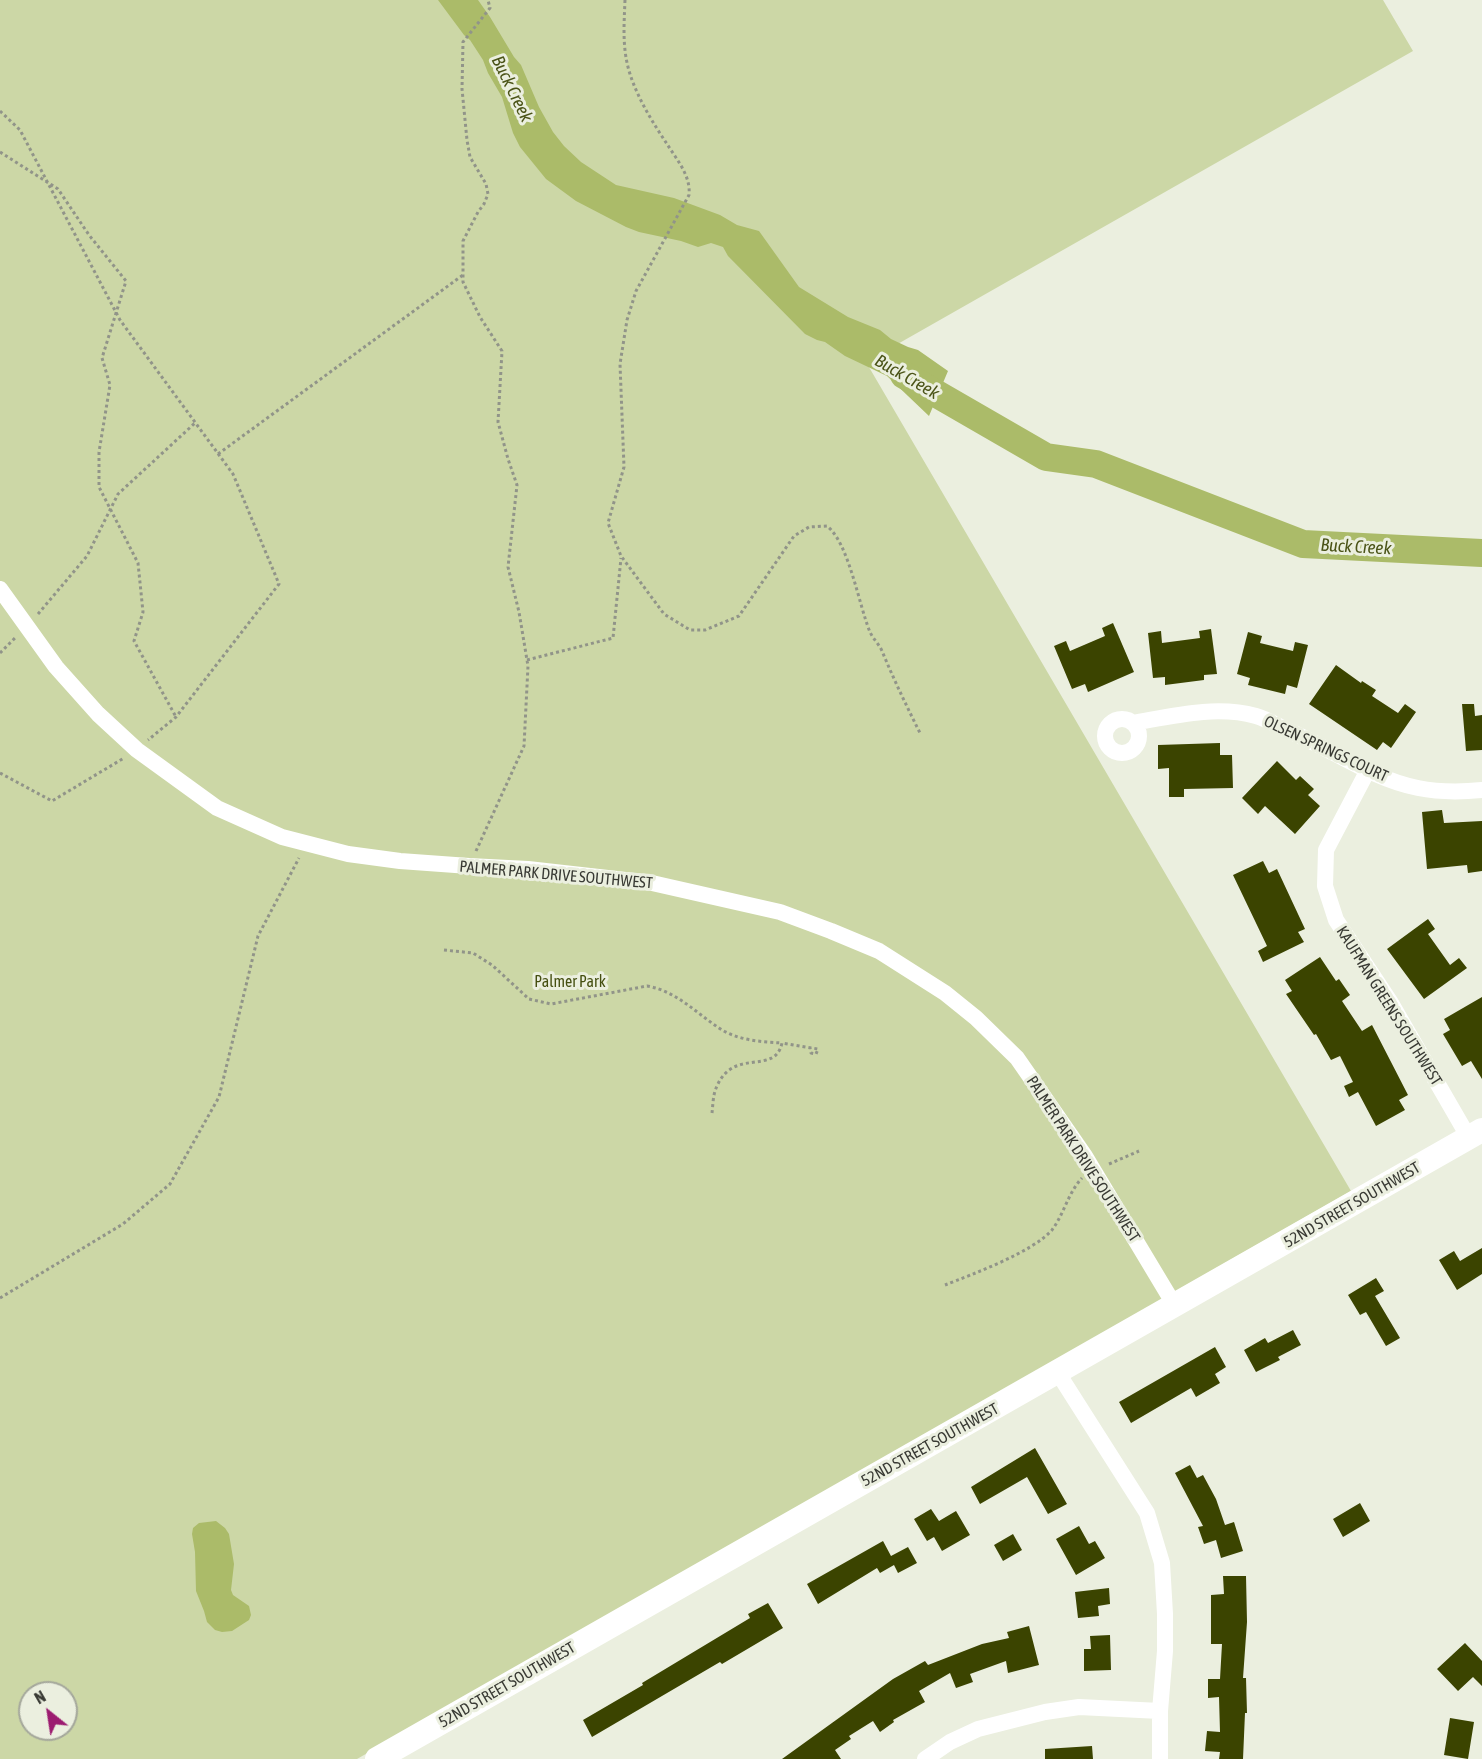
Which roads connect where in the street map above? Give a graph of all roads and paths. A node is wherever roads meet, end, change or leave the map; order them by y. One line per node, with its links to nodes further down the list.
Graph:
1 (488, 0): 6 (path)
2 (625, 0): 11 (path)
3 (0, 111): 5 (path)
4 (0, 153): 5 (path)
5 (47, 182): 7 (path); 7 (path)
6 (463, 275): 9 (path); 15 (path)
7 (116, 313): 8 (path); 10 (path)
8 (195, 423): 9 (path); 10 (path)
9 (218, 454): 16 (path)
10 (111, 508): 13 (path); 16 (path)
11 (621, 556): 15 (path); 18 (path)
12 (0, 589): 13 (street, PALMER PARK DRIVE SOUTHWEST)
13 (27, 627): 14 (path); 19 (street, PALMER PARK DRIVE SOUTHWEST)
14 (0, 652)
15 (527, 660): 24 (path)
16 (176, 717): 19 (path)
17 (1133, 723): 20 (street, OLSEN SPRINGS COURT)
18 (921, 735)
19 (137, 750): 21 (path); 23 (street, PALMER PARK DRIVE SOUTHWEST)
20 (1368, 770): 22 (street, OLSEN SPRINGS COURT); 29 (street, KAUFMAN GREENS SOUTHWEST)
21 (0, 773)
22 (1482, 790)
23 (307, 844): 24 (street, PALMER PARK DRIVE SOUTHWEST); 33 (path)
24 (469, 866): 31 (street, PALMER PARK DRIVE SOUTHWEST)
25 (444, 950): 26 (path)
26 (782, 1043): 27 (path); 28 (path)
27 (810, 1047)
28 (712, 1113)
29 (1476, 1134): 34 (street, 52ND STREET SOUTHWEST)
30 (1139, 1151): 31 (path)
31 (1094, 1171): 32 (path); 34 (street, PALMER PARK DRIVE SOUTHWEST)
32 (945, 1285)
33 (0, 1298)
34 (1175, 1306): 35 (street, 52ND STREET SOUTHWEST)
35 (1058, 1372): 36 (street); 37 (street, 52ND STREET SOUTHWEST)
36 (1161, 1711): 38 (street); 39 (street)
37 (377, 1759)
38 (925, 1759)
39 (1160, 1759)

